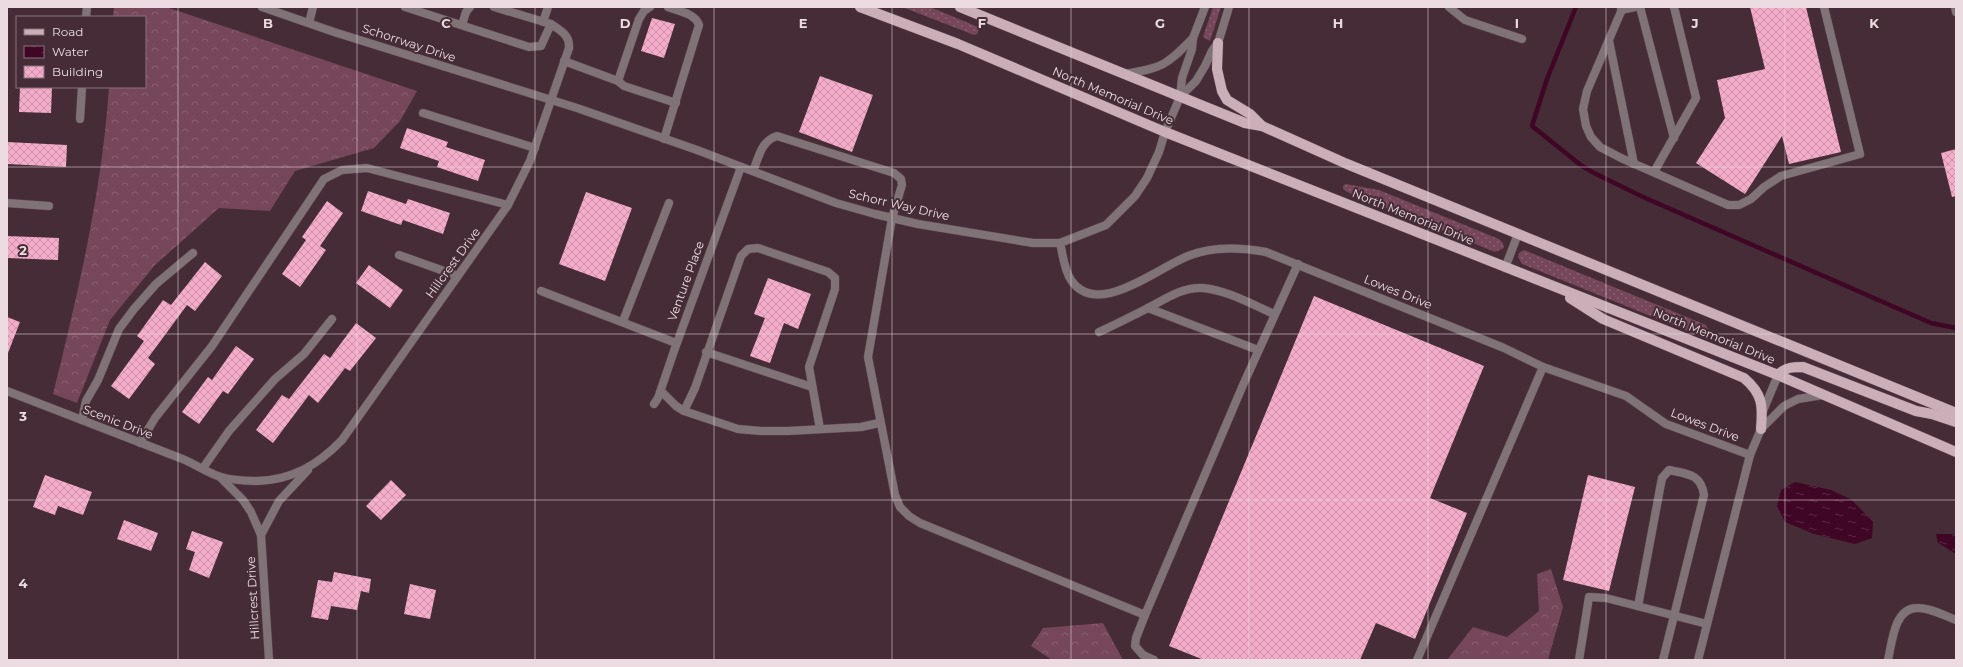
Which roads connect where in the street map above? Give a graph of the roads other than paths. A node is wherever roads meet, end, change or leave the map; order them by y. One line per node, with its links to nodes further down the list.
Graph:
1 (262, 7): 21 (street, Schorrway Drive)
2 (313, 7): 21 (street)
3 (405, 7): 23 (street)
4 (470, 7): 23 (street)
5 (494, 7): 22 (street)
6 (548, 7): 22 (street)
7 (650, 7): 30 (street)
8 (668, 7): 34 (street)
9 (860, 7): 38 (main road, North Memorial Drive)
10 (960, 7): 29 (main road, North Memorial Drive)
11 (1205, 7): 24 (street)
12 (1229, 7): 27 (street)
13 (1449, 7): 25 (street)
14 (1635, 7): 19 (street)
15 (1640, 7): 39 (street)
16 (1674, 7): 39 (street)
17 (1824, 7): 45 (street)
18 (1955, 7): 20 (street)
19 (1622, 9): 26 (street)
20 (1956, 12)
21 (309, 23): 33 (street, Schorrway Drive)
22 (547, 23): 23 (street); 28 (street, Hillcrest Drive)
23 (462, 25)
24 (1193, 38): 29 (street); 32 (street)
25 (1522, 39)
26 (1608, 41): 42 (street); 42 (street)
27 (1218, 43): 32 (street); 37 (main road, North Memorial Drive)
28 (564, 61): 30 (street); 33 (street, Hillcrest Drive)
29 (1123, 74): 32 (main road, North Memorial Drive)
30 (618, 81): 34 (street)
31 (82, 88): 36 (street)
32 (1180, 97): 37 (main road, North Memorial Drive); 38 (street, Schorr Way Drive)
33 (550, 100): 40 (street, Schorr Way Drive); 41 (street, Hillcrest Drive)
34 (676, 103): 40 (street)
35 (423, 113): 41 (street)
36 (80, 119)
37 (1262, 126): 51 (main road, North Memorial Drive)
38 (1165, 132): 52 (street, Schorr Way Drive); 56 (main road, North Memorial Drive)
39 (1674, 138): 45 (street)
40 (664, 139): 43 (street, Schorr Way Drive)
41 (535, 148): 48 (street, Hillcrest Drive)
42 (1634, 164): 45 (street)
43 (741, 167): 44 (street, Schorr Way Drive); 65 (street, Venture Place)
44 (753, 171): 50 (street, Schorr Way Drive); 50 (street)
45 (1654, 172)
46 (7, 203): 49 (street)
47 (669, 203): 63 (street)
48 (508, 205): 57 (street, Hillcrest Drive); 83 (street)
49 (49, 206)
50 (892, 218): 52 (street, Schorr Way Drive); 80 (street)
51 (1518, 234): 56 (street); 77 (main road, North Memorial Drive)
52 (1060, 243): 55 (street, Lowes Drive)
53 (193, 253): 78 (street)
54 (399, 255): 57 (street)
55 (1298, 264): 61 (street); 68 (street, Lowes Drive)
56 (1505, 268): 58 (main road, North Memorial Drive)
57 (458, 276): 86 (street, Hillcrest Drive)
58 (1550, 285): 69 (main road, North Memorial Drive); 76 (main road)
59 (541, 291): 63 (street)
60 (1148, 308): 61 (street); 64 (street); 66 (street)
61 (1274, 314): 66 (street)
62 (332, 319): 87 (street)
63 (623, 322): 65 (street)
64 (1099, 332)
65 (676, 343): 72 (street, Venture Place)
66 (1258, 350): 93 (street)
67 (706, 352): 70 (street); 70 (street); 75 (street)
68 (1543, 367): 85 (street, Lowes Drive); 99 (street)
69 (1778, 375): 73 (main road, North Memorial Drive); 76 (street); 79 (main road)
70 (812, 387): 81 (street)
71 (7, 391): 78 (street, Scenic Drive)
72 (661, 391): 74 (street, Venture Place); 75 (street)
73 (1823, 395): 82 (street); 84 (main road, North Memorial Drive)
74 (654, 404)
75 (684, 411): 81 (street)
76 (1762, 412): 82 (main road)
77 (1956, 413)
78 (82, 420): 83 (street, Scenic Drive)
79 (1956, 422)
80 (879, 423): 81 (street); 93 (street)
81 (820, 429)
82 (1761, 430): 85 (street)
83 (140, 443): 87 (street, Scenic Drive)
84 (1956, 452)
85 (1750, 455): 96 (street)
86 (312, 466): 89 (street, Hillcrest Drive); 91 (street, Hillcrest Drive)
87 (203, 468): 88 (street, Scenic Drive)
88 (220, 477): 89 (street, Scenic Drive); 90 (street, Scenic Drive)
89 (271, 480)
90 (257, 524): 91 (street, Hillcrest Drive)
91 (261, 535): 97 (street, Hillcrest Drive)
92 (1638, 606): 94 (street); 94 (street); 100 (street)
93 (1146, 614): 98 (street)
94 (1674, 615): 96 (street); 101 (street)
95 (1956, 620): 103 (street)
96 (1707, 624): 102 (street)
97 (269, 660)
98 (1154, 660)
99 (1417, 660)
100 (1579, 660)
101 (1663, 660)
102 (1698, 660)
103 (1888, 660)

